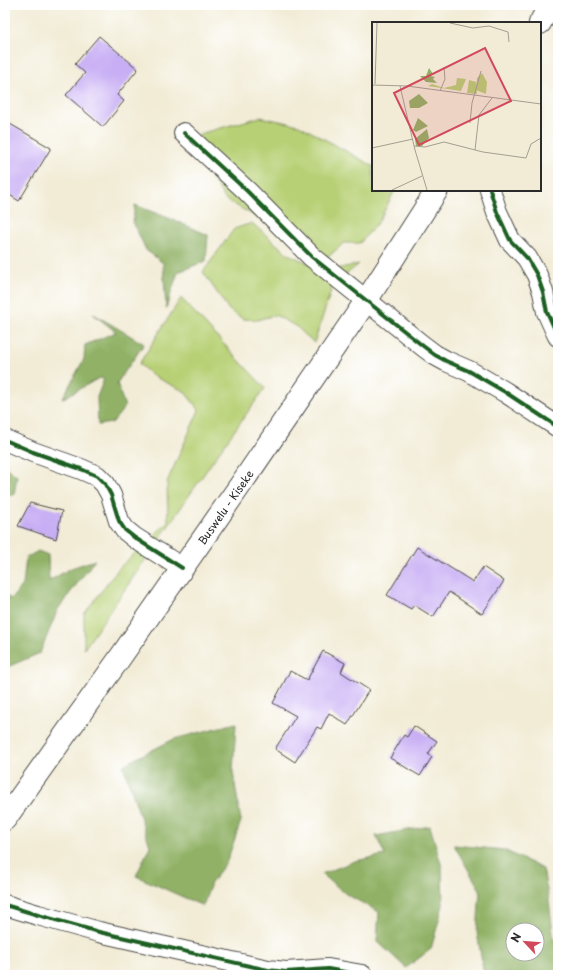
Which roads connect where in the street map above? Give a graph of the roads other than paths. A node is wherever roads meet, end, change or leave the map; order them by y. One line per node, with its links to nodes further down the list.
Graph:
1 (550, 5): 2 (main road)
2 (541, 22)
3 (184, 133): 6 (street)
4 (436, 191): 6 (main road, Buswelu - Kiseke)
5 (490, 191): 7 (street)
6 (366, 301): 8 (street); 10 (main road, Buswelu - Kiseke)
7 (558, 336)
8 (558, 427)
9 (5, 440): 10 (street)
10 (182, 568): 11 (main road, Buswelu - Kiseke)
11 (5, 819)
12 (5, 905): 13 (street)
13 (362, 975)

